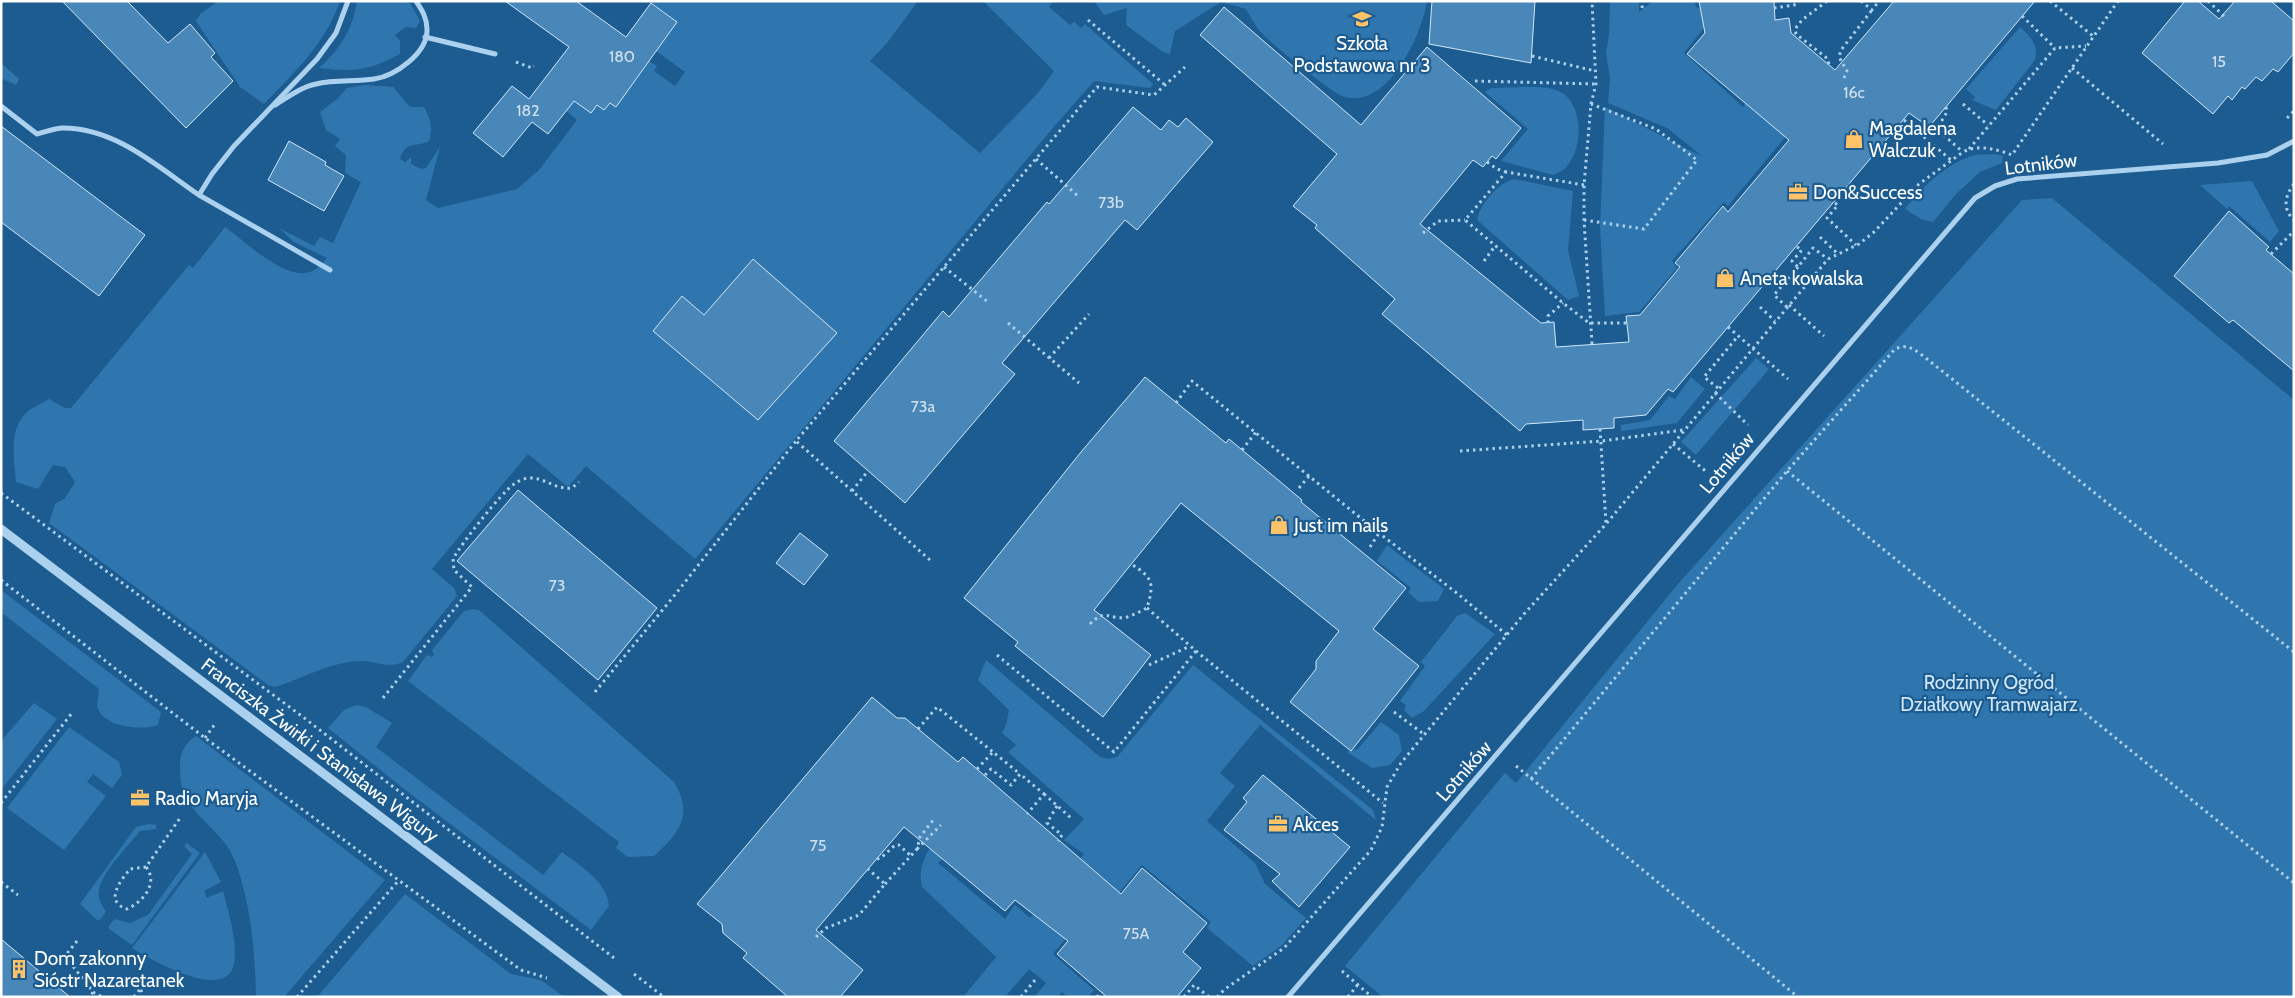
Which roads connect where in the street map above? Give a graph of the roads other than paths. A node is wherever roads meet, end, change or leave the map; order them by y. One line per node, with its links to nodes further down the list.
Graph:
1 (348, 1): 6 (street)
2 (416, 1): 3 (street)
3 (426, 37): 4 (street); 6 (street)
4 (495, 54)
5 (1, 106): 8 (street)
6 (266, 111): 8 (street)
7 (2294, 141): 12 (street, Lotników)
8 (199, 196): 9 (street)
9 (330, 270)
10 (1, 529): 11 (street, Franciszka Żwirki i Stanisława Wigury)
11 (618, 997)
12 (1288, 997)

